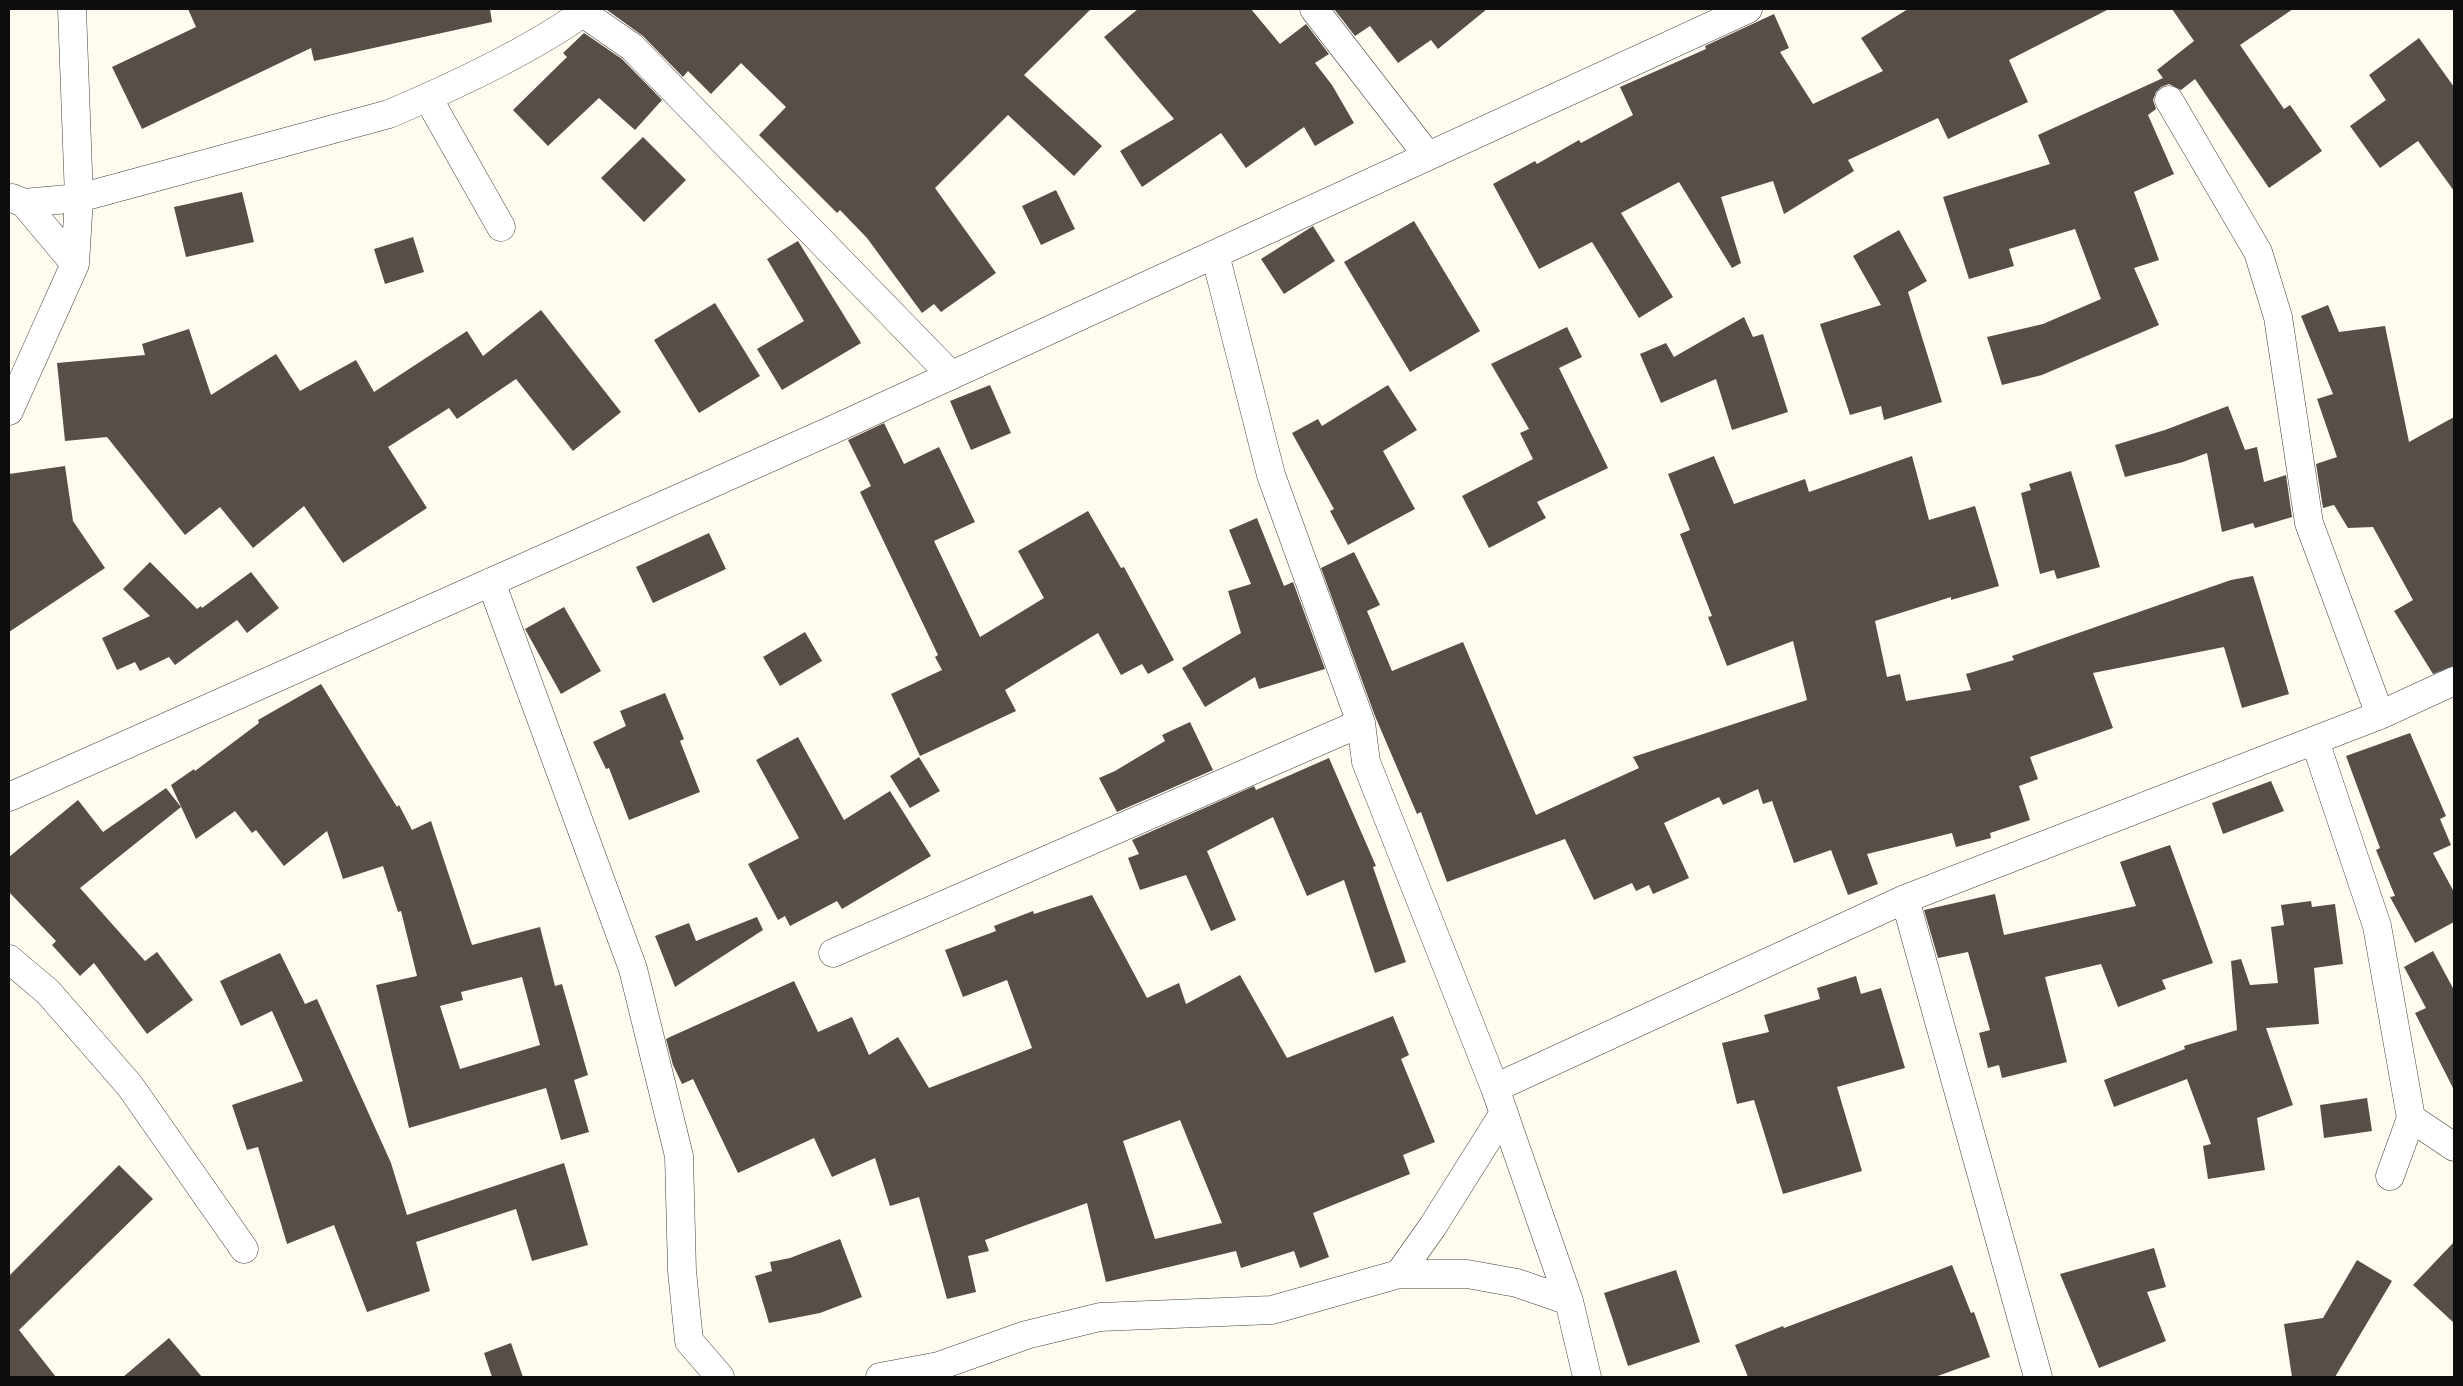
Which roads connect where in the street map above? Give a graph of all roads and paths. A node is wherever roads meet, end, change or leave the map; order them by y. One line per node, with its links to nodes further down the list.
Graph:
1 (72, 9): 8 (street)
2 (1314, 9): 7 (street)
3 (1748, 9): 7 (street)
4 (583, 11): 5 (street); 13 (street)
5 (428, 98): 8 (street); 10 (street)
6 (2169, 100): 17 (street)
7 (1428, 156): 11 (street)
8 (79, 198): 9 (street); 12 (street)
9 (17, 199): 12 (street)
10 (501, 227)
11 (1215, 254): 13 (street); 18 (street)
12 (75, 264): 14 (street)
13 (951, 376): 15 (street)
14 (9, 411)
15 (490, 582): 20 (street); 31 (street)
16 (2454, 681): 17 (street)
17 (2380, 715): 19 (street)
18 (1361, 723): 22 (street); 24 (street)
19 (2314, 740): 21 (street); 25 (street)
20 (9, 797)
21 (1905, 899): 24 (street); 34 (street)
22 (833, 953)
23 (9, 958): 28 (street)
24 (1499, 1101): 29 (street); 30 (street)
25 (2411, 1118): 26 (street); 27 (street)
26 (2454, 1147)
27 (2390, 1176)
28 (244, 1249)
29 (1399, 1274): 30 (street); 32 (street)
30 (1569, 1301): 33 (street)
31 (720, 1377)
32 (880, 1377)
33 (1587, 1377)
34 (2038, 1377)

